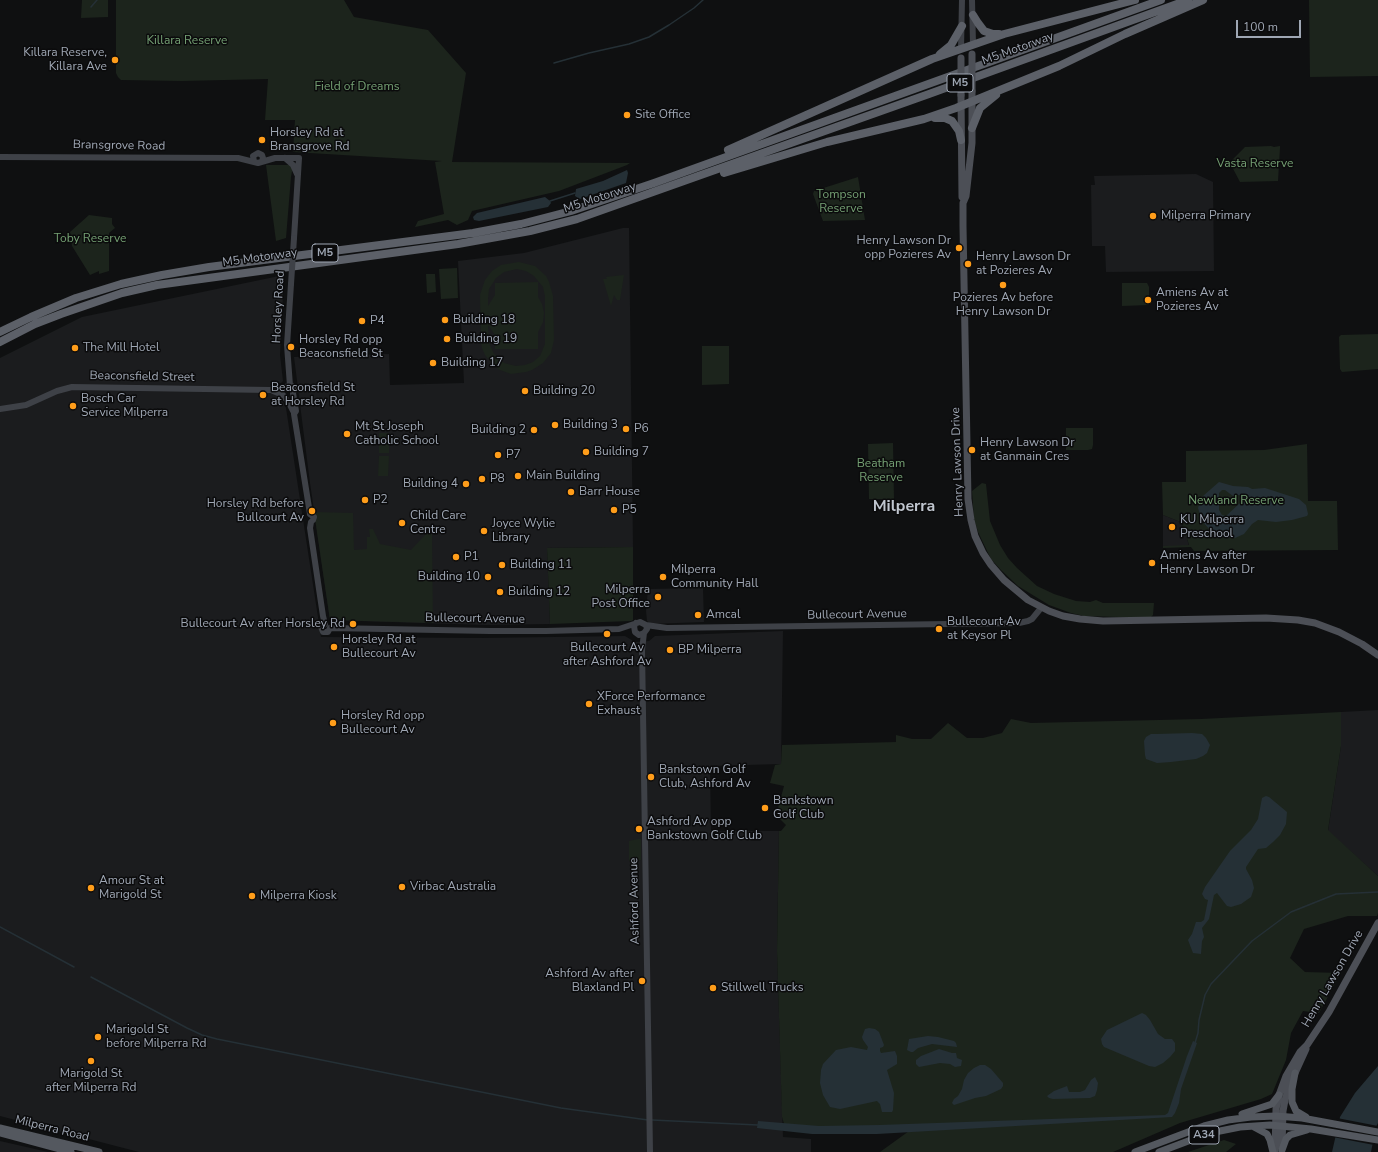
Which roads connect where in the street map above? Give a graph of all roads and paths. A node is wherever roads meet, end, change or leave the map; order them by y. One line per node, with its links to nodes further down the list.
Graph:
1 (962, 0): 8 (main road, Henry Lawson Drive)
2 (972, 0): 7 (main road, Henry Lawson Drive)
3 (1135, 0): 9 (highway)
4 (1161, 0): 24 (highway, M5 Motorway / M5)
5 (1188, 0): 25 (highway, M5 Motorway / M5)
6 (1203, 0): 13 (highway)
7 (973, 15): 9 (highway); 10 (main road, Henry Lawson Drive)
8 (962, 26): 11 (main road, Henry Lawson Drive); 12 (highway)
9 (1004, 34): 10 (highway)
10 (973, 44): 11 (highway); 14 (main road, Henry Lawson Drive, bridge)
11 (961, 49): 12 (highway); 15 (main road, Henry Lawson Drive, bridge)
12 (932, 59): 24 (highway)
13 (1005, 89): 14 (highway); 17 (highway)
14 (972, 102): 15 (highway); 17 (main road, Henry Lawson Drive)
15 (961, 106): 16 (highway); 18 (main road, Henry Lawson Drive)
16 (924, 119): 18 (highway); 25 (highway)
17 (972, 128): 26 (main road, Henry Lawson Drive)
18 (961, 140): 26 (main road, Henry Lawson Drive)
19 (0, 157): 20 (main road, Bransgrove Road)
20 (254, 158): 21 (main road); 21 (main road)
21 (262, 158): 22 (main road)
22 (285, 158): 23 (main road); 23 (main road, Horsley Road)
23 (298, 178): 30 (main road, Horsley Road, bridge)
24 (654, 182): 27 (highway, M5 Motorway / M5)
25 (626, 202): 28 (highway, M5 Motorway / M5)
26 (964, 203): 34 (main road, Henry Lawson Drive)
27 (0, 332)
28 (0, 342)
29 (270, 390): 30 (main road, Beaconsfield Street); 31 (main road); 32 (main road, Beaconsfield Street)
30 (289, 391): 31 (main road); 33 (main road, Horsley Road)
31 (280, 393): 33 (main road)
32 (0, 408)
33 (293, 413): 37 (main road, Horsley Road)
34 (1041, 608): 38 (main road, Bullecourt Avenue); 43 (main road, Henry Lawson Drive)
35 (636, 623): 36 (main road); 39 (main road, Bullecourt Avenue); 40 (main road)
36 (646, 625): 38 (main road, Bullecourt Avenue); 41 (main road)
37 (328, 626): 39 (main road, Bullecourt Avenue)
38 (667, 628): 41 (main road, Bullecourt Avenue)
39 (619, 629): 40 (main road, Bullecourt Avenue)
40 (636, 633): 41 (main road); 42 (main road, Ashford Avenue)
41 (645, 633): 42 (main road, Ashford Avenue)
42 (642, 650): 60 (main road, Ashford Avenue)
43 (1378, 656)
44 (1378, 923): 45 (main road, Henry Lawson Drive)
45 (1307, 1045): 46 (main road, Henry Lawson Drive); 47 (main road, Henry Lawson Drive)
46 (1295, 1073): 48 (main road, Henry Lawson Drive); 49 (highway)
47 (1279, 1095): 48 (main road, Henry Lawson Drive); 50 (highway)
48 (1279, 1116): 49 (highway, A34); 50 (highway, A34); 51 (main road, Henry Lawson Drive)
49 (1315, 1120): 55 (highway, A34)
50 (1217, 1123): 61 (highway, A34)
51 (1279, 1125): 52 (highway, A34); 54 (highway, A34); 63 (main road, Henry Lawson Drive)
52 (1252, 1126): 62 (highway, A34); 63 (highway)
53 (0, 1128): 59 (highway, Milperra Road)
54 (1311, 1129): 57 (highway, A34); 63 (highway)
55 (1378, 1132)
56 (0, 1133): 58 (highway, Milperra Road)
57 (1378, 1140)
58 (71, 1152)
59 (99, 1152)
60 (650, 1152)
61 (1135, 1152)
62 (1159, 1152)
63 (1278, 1152)

